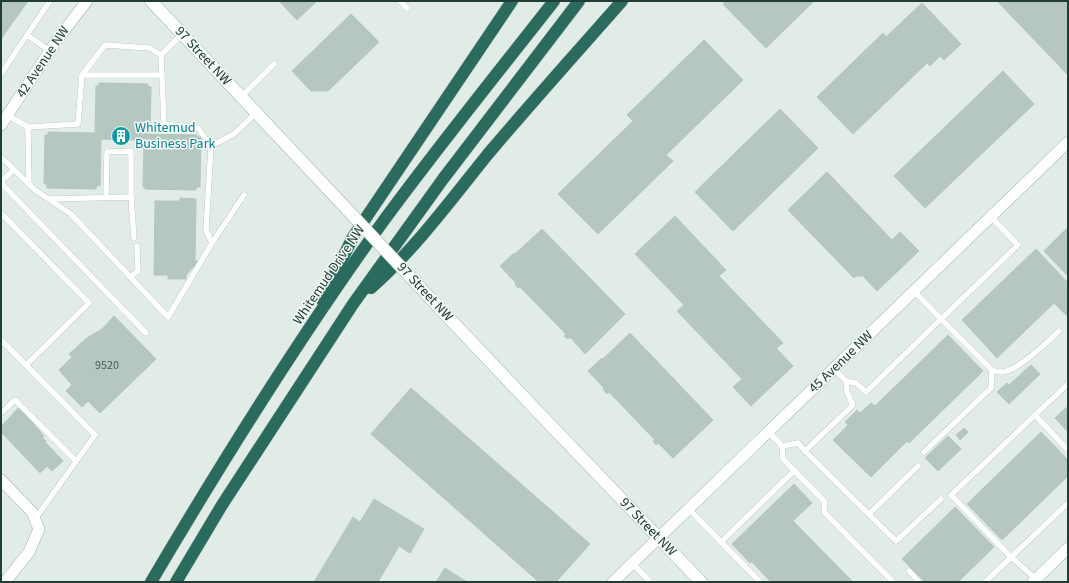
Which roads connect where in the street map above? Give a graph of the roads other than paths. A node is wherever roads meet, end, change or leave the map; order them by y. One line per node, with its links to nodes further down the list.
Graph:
1 (50, 1): 11 (lane)
2 (87, 1): 12 (street, 42 Avenue NW)
3 (151, 1): 10 (street, 97 Street NW)
4 (400, 1): 9 (lane)
5 (512, 1): 45 (highway)
6 (554, 1): 45 (highway, Whitemud Drive NW)
7 (579, 1): 40 (highway)
8 (622, 1): 40 (highway)
9 (407, 8)
10 (182, 34): 13 (lane); 18 (street, 97 Street NW)
11 (27, 35): 12 (lane); 15 (lane)
12 (50, 51): 20 (street, 42 Avenue NW)
13 (161, 55): 16 (lane); 17 (lane)
14 (274, 64): 18 (lane)
15 (1, 74)
16 (82, 75): 17 (lane); 22 (lane)
17 (162, 75): 24 (lane)
18 (241, 97): 19 (street, 97 Street NW)
19 (256, 113): 24 (lane); 67 (street, 97 Street NW, bridge)
20 (8, 115): 21 (street, 42 Avenue NW); 22 (lane)
21 (1, 125)
22 (28, 126): 28 (lane)
23 (1068, 142): 34 (street, 45 Avenue NW)
24 (211, 146): 36 (lane)
25 (1, 157): 26 (lane)
26 (13, 170): 27 (lane); 28 (lane)
27 (1, 183): 43 (lane)
28 (29, 185): 32 (lane)
29 (244, 195): 36 (lane)
30 (106, 197): 31 (lane); 31 (lane); 32 (lane)
31 (131, 198): 35 (lane)
32 (48, 199): 38 (lane)
33 (1, 213): 46 (lane)
34 (991, 217): 39 (street, 45 Avenue NW); 41 (lane)
35 (134, 238)
36 (212, 243): 38 (lane)
37 (137, 246): 38 (lane)
38 (130, 277)
39 (914, 291): 41 (lane); 47 (street, 45 Avenue NW)
40 (353, 304): 69 (highway)
41 (941, 319): 48 (lane); 49 (lane)
42 (1059, 331): 48 (lane)
43 (146, 334)
44 (1, 340): 46 (lane)
45 (302, 341): 76 (highway, Whitemud Drive NW)
46 (26, 365): 58 (lane)
47 (834, 369): 49 (lane); 53 (street, 45 Avenue NW)
48 (992, 370): 57 (lane)
49 (846, 381): 56 (lane)
50 (1068, 384): 52 (lane)
51 (1, 413): 58 (lane)
52 (1035, 415): 55 (lane); 71 (lane)
53 (768, 431): 54 (lane); 64 (street, 45 Avenue NW)
54 (782, 446): 56 (lane); 60 (lane)
55 (1068, 450)
56 (806, 451): 65 (lane)
57 (924, 452)
58 (76, 461): 66 (lane)
59 (918, 466): 65 (lane)
60 (794, 471): 68 (lane); 83 (lane)
61 (1, 480): 66 (street)
62 (941, 499): 65 (lane)
63 (1068, 503): 71 (lane)
64 (688, 508): 67 (street, 45 Avenue NW); 68 (lane)
65 (869, 514)
66 (37, 524): 75 (street)
67 (658, 538): 72 (street, 45 Avenue NW); 81 (street, 97 Street NW)
68 (721, 542): 82 (lane)
69 (198, 546): 77 (highway); 78 (highway)
70 (1068, 548): 74 (street)
71 (1011, 557): 74 (lane); 85 (lane)
72 (632, 563): 79 (street, 45 Avenue NW); 80 (lane)
73 (909, 571): 84 (lane)
74 (1034, 581)
75 (5, 582)
76 (151, 582)
77 (176, 582)
78 (186, 582)
79 (613, 582)
80 (650, 582)
81 (701, 582)
82 (760, 582)
83 (893, 582)
84 (919, 582)
85 (985, 582)

